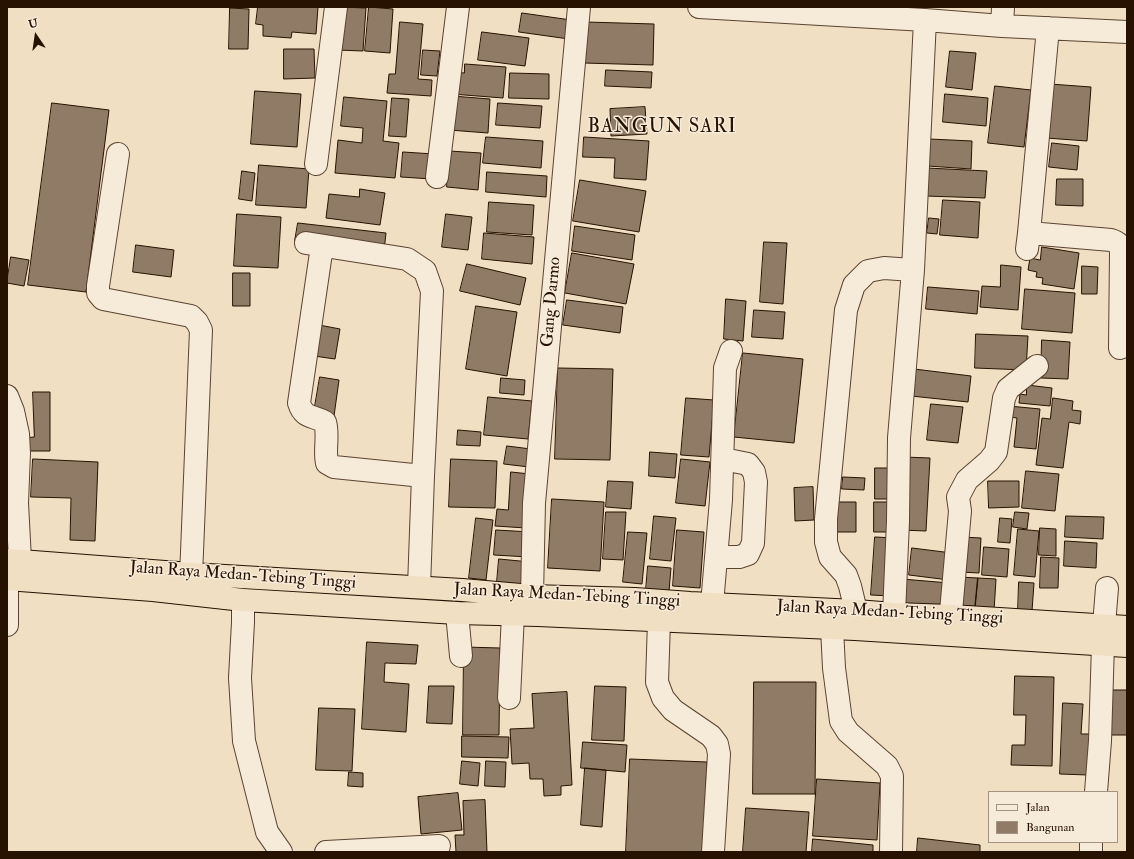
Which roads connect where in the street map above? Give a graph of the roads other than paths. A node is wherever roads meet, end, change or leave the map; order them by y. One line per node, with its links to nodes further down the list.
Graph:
1 (336, 7): 10 (street)
2 (458, 7): 11 (street)
3 (579, 7): 27 (street, Gang Darmo)
4 (699, 7): 6 (street)
5 (1002, 16): 6 (street); 7 (street)
6 (925, 20): 12 (street)
7 (1048, 28): 8 (street); 13 (street)
8 (1127, 32)
9 (118, 154): 23 (street)
10 (316, 164)
11 (437, 177)
12 (913, 270): 30 (street); 33 (street)
13 (1120, 348)
14 (731, 351): 18 (street)
15 (1037, 366): 36 (street)
16 (7, 396): 17 (street)
17 (13, 456): 20 (street)
18 (723, 459): 21 (street); 21 (street)
19 (423, 476): 19 (street); 25 (street)
20 (12, 505): 22 (street)
21 (716, 557): 29 (street)
22 (13, 560): 23 (highway, Jalan Raya Medan-Tebing Tinggi)
23 (191, 574): 25 (highway, Jalan Raya Medan-Tebing Tinggi)
24 (7, 579): 28 (highway, Jalan Raya Medan-Tebing Tinggi); 35 (street)
25 (419, 587): 27 (highway, Jalan Raya Medan-Tebing Tinggi)
26 (1107, 588): 39 (street)
27 (532, 596): 29 (highway, Jalan Raya Medan-Tebing Tinggi)
28 (243, 600): 31 (highway, Jalan Raya Medan-Tebing Tinggi); 44 (street)
29 (712, 604): 30 (highway, Jalan Raya Medan-Tebing Tinggi)
30 (856, 611): 33 (highway, Jalan Raya Medan-Tebing Tinggi)
31 (457, 613): 32 (highway, Jalan Raya Medan-Tebing Tinggi); 41 (street)
32 (513, 614): 34 (highway, Jalan Raya Medan-Tebing Tinggi); 42 (street)
33 (894, 614): 36 (highway, Jalan Raya Medan-Tebing Tinggi)
34 (659, 621): 38 (highway, Jalan Raya Medan-Tebing Tinggi); 49 (street)
35 (7, 625)
36 (950, 625): 38 (highway, Jalan Raya Medan-Tebing Tinggi); 39 (highway, Jalan Raya Medan-Tebing Tinggi)
37 (1127, 627): 39 (highway, Jalan Raya Medan-Tebing Tinggi)
38 (832, 628): 50 (street)
39 (1103, 635): 40 (highway, Jalan Raya Medan-Tebing Tinggi); 43 (street)
40 (1127, 646)
41 (460, 656)
42 (509, 698)
43 (1096, 791)
44 (266, 832): 46 (street); 47 (street)
45 (439, 846): 48 (street)
46 (258, 852)
47 (281, 852)
48 (326, 852)
49 (713, 852)
50 (891, 852)

